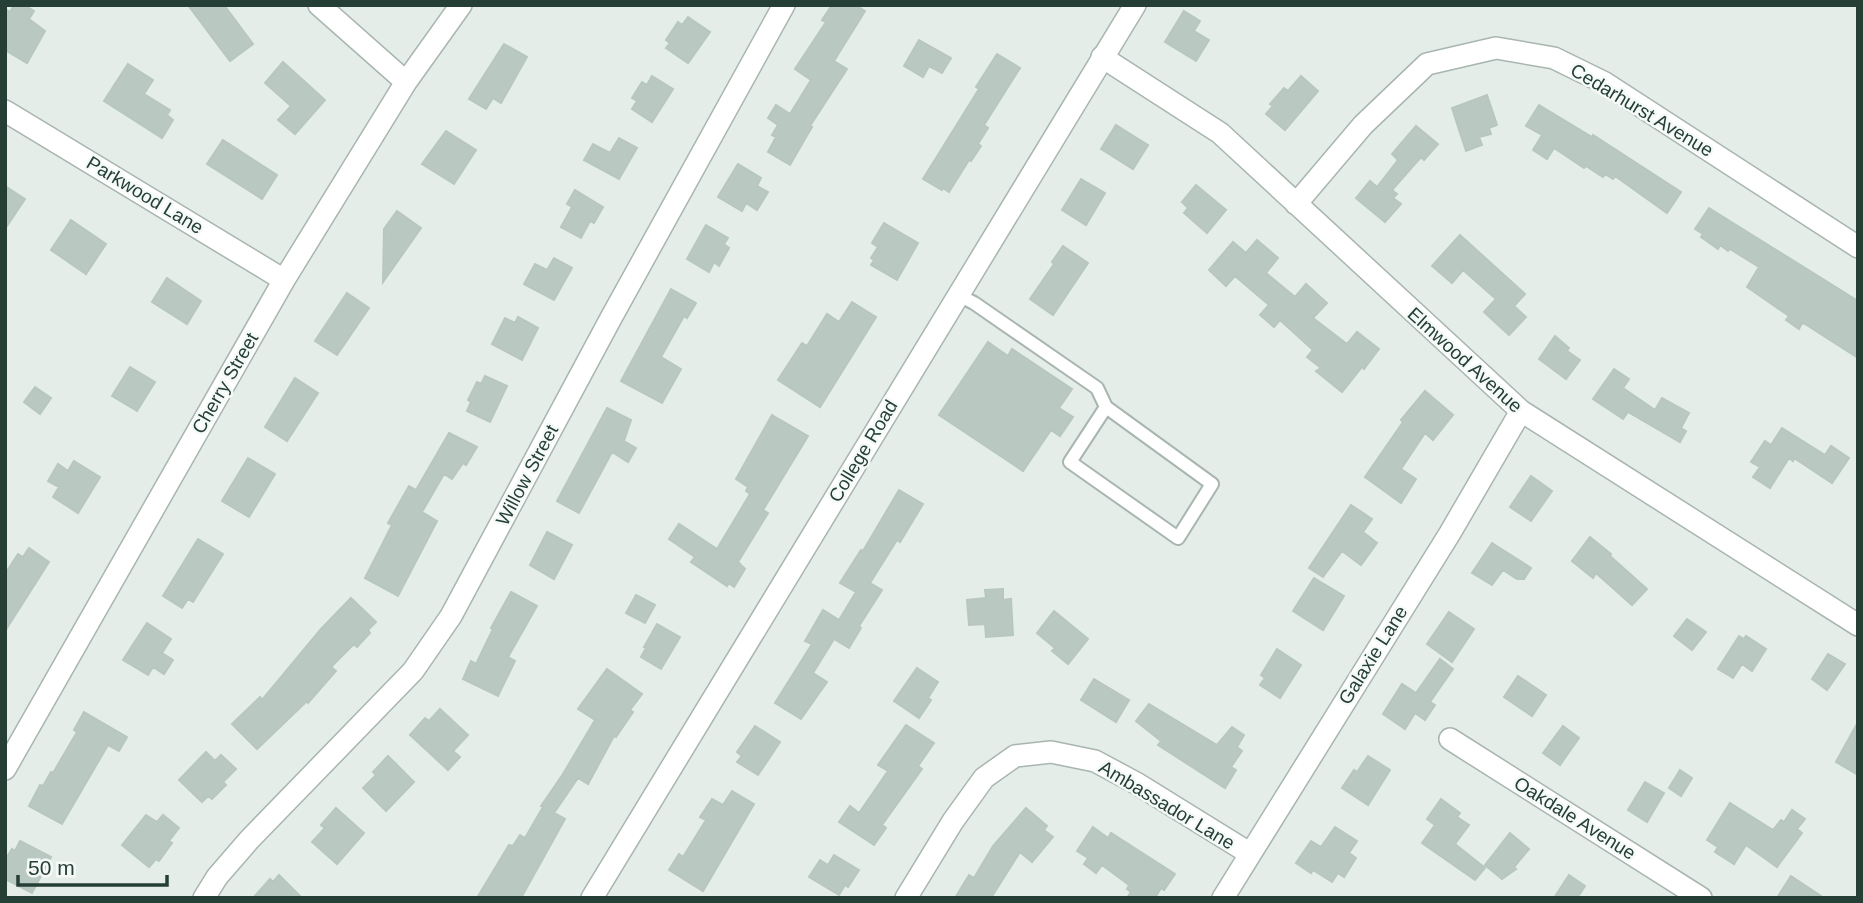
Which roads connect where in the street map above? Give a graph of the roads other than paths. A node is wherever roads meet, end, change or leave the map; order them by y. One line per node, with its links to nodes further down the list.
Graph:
1 (319, 5): 6 (street)
2 (461, 5): 6 (street, Cherry Street)
3 (784, 5): 18 (street, Willow Street)
4 (1135, 5): 5 (street, College Road)
5 (1102, 57): 8 (street, Elmwood Avenue); 11 (street, College Road)
6 (405, 82): 10 (street, Cherry Street)
7 (5, 111): 10 (street, Parkwood Lane)
8 (1296, 204): 9 (street, Cedarhurst Avenue); 13 (street, Elmwood Avenue)
9 (1858, 247)
10 (284, 280): 16 (street, Cherry Street)
11 (958, 295): 12 (lane); 19 (street, College Road)
12 (1105, 407): 12 (lane)
13 (1521, 411): 14 (street, Elmwood Avenue); 17 (street, Galaxie Lane)
14 (1858, 625)
15 (1450, 739): 22 (street, Oakdale Avenue)
16 (5, 769)
17 (1248, 853): 20 (street, Ambassador Lane); 21 (street, Galaxie Lane)
18 (204, 898)
19 (592, 898)
20 (906, 898)
21 (1223, 898)
22 (1700, 898)

